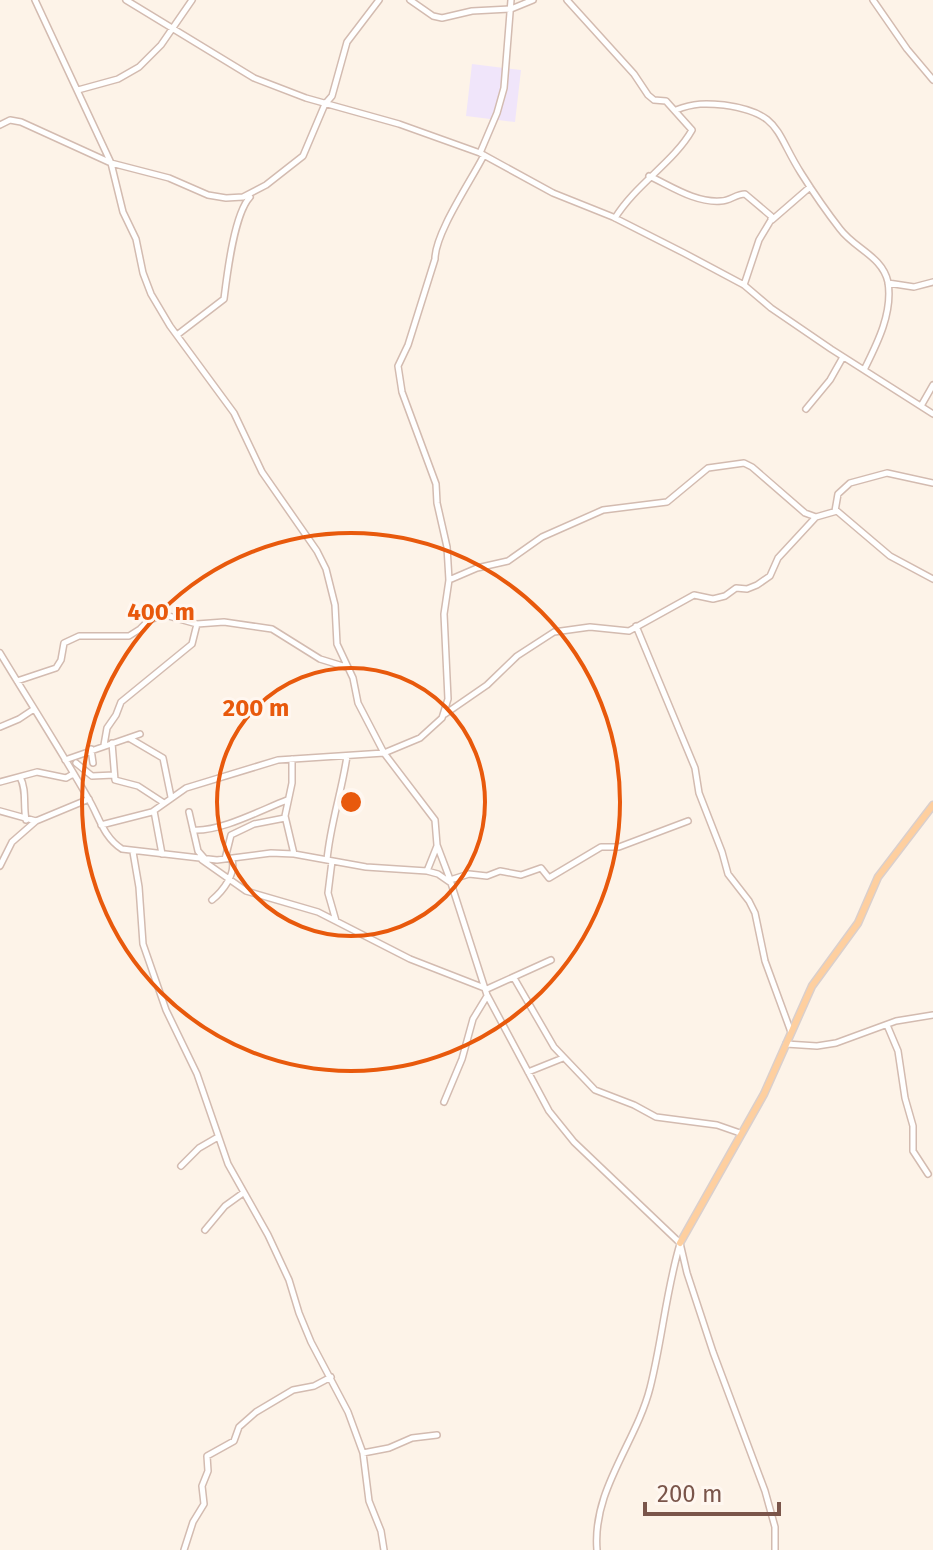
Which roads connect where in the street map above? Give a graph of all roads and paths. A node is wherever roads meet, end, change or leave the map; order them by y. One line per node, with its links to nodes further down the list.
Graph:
1 (35, 0): 13 (street)
2 (126, 0): 11 (street)
3 (192, 0): 11 (street)
4 (379, 0): 14 (street)
5 (410, 0): 10 (street)
6 (511, 0): 10 (street)
7 (533, 0): 10 (street)
8 (567, 0): 15 (street)
9 (873, 0): 12 (street)
10 (511, 9): 17 (street)
11 (172, 27): 13 (street); 14 (street)
12 (933, 80)
13 (78, 90): 18 (street)
14 (325, 104): 17 (street); 21 (street)
15 (676, 110): 19 (street); 20 (street)
16 (0, 125): 18 (street)
17 (482, 154): 22 (street); 38 (street)
18 (111, 163): 21 (street); 27 (street)
19 (649, 176): 22 (street); 23 (street)
20 (810, 187): 23 (street); 25 (street)
21 (252, 194): 27 (street)
22 (615, 218): 26 (street)
23 (771, 220): 26 (street)
24 (933, 282): 25 (street)
25 (888, 283): 29 (street)
26 (744, 285): 28 (street)
27 (177, 335): 42 (street)
28 (843, 357): 29 (street); 32 (street)
29 (864, 370): 31 (street)
30 (933, 385): 31 (street)
31 (921, 406): 33 (street)
32 (806, 409)
33 (933, 414)
34 (933, 483): 35 (street)
35 (835, 511): 36 (street); 37 (street)
36 (816, 517): 38 (street); 40 (street)
37 (933, 579)
38 (449, 580): 45 (street)
39 (197, 624): 42 (street); 43 (street); 50 (street)
40 (636, 626): 45 (street); 95 (street)
41 (0, 653): 43 (street)
42 (347, 667): 52 (street)
43 (17, 681): 44 (street)
44 (34, 709): 46 (street); 56 (street)
45 (444, 714): 52 (street)
46 (0, 727)
47 (140, 734): 48 (street)
48 (129, 738): 49 (street); 63 (street)
49 (112, 743): 50 (street); 60 (street)
50 (104, 745): 51 (street)
51 (91, 749): 53 (street); 58 (street)
52 (384, 753): 54 (street); 77 (street)
53 (78, 755): 56 (street); 57 (street)
54 (347, 756): 55 (street); 82 (street)
55 (292, 759): 63 (street); 65 (street)
56 (65, 760): 59 (street)
57 (76, 763): 59 (street); 60 (street)
58 (93, 763)
59 (73, 773): 61 (street); 64 (street)
60 (114, 775): 66 (street)
61 (20, 777): 62 (street); 72 (street)
62 (0, 782)
63 (171, 798): 66 (street)
64 (89, 799): 73 (street); 75 (street)
65 (287, 800): 71 (street); 76 (street)
66 (165, 803): 69 (street)
67 (933, 805): 95 (main road)
68 (0, 811): 72 (street)
69 (154, 811): 75 (street); 79 (street)
70 (189, 812): 76 (street)
71 (285, 818): 80 (street); 83 (street)
72 (26, 820): 73 (street)
73 (36, 821): 84 (street)
74 (688, 821): 87 (street)
75 (101, 825): 78 (street)
76 (193, 830): 81 (street)
77 (437, 845): 85 (street); 87 (street)
78 (133, 852): 79 (street); 101 (street)
79 (162, 854): 81 (street)
80 (294, 854): 82 (street); 83 (street)
81 (204, 860): 83 (street); 86 (street)
82 (330, 861): 85 (street); 89 (street)
83 (230, 862): 86 (street)
84 (0, 866)
85 (427, 871): 87 (street)
86 (228, 879): 88 (street); 89 (street)
87 (450, 881): 92 (street)
88 (212, 900)
89 (336, 921): 92 (street)
90 (551, 960): 91 (street)
91 (514, 978): 92 (street); 97 (street)
92 (487, 992): 98 (street); 99 (street)
93 (933, 1015): 94 (street)
94 (887, 1025): 96 (street); 103 (street)
95 (791, 1032): 96 (main road)
96 (786, 1044): 100 (main road)
97 (563, 1058): 98 (street); 100 (street)
98 (528, 1072): 106 (street)
99 (444, 1102)
100 (740, 1133): 106 (main road)
101 (218, 1137): 102 (street); 104 (street)
102 (181, 1166)
103 (928, 1174)
104 (243, 1193): 105 (street); 107 (street)
105 (205, 1230)
106 (680, 1243): 112 (street); 113 (street)
107 (331, 1377): 109 (street); 110 (street)
108 (437, 1435): 109 (street)
109 (363, 1453): 111 (street)
110 (186, 1549)
111 (384, 1550)
112 (597, 1550)
113 (775, 1550)

